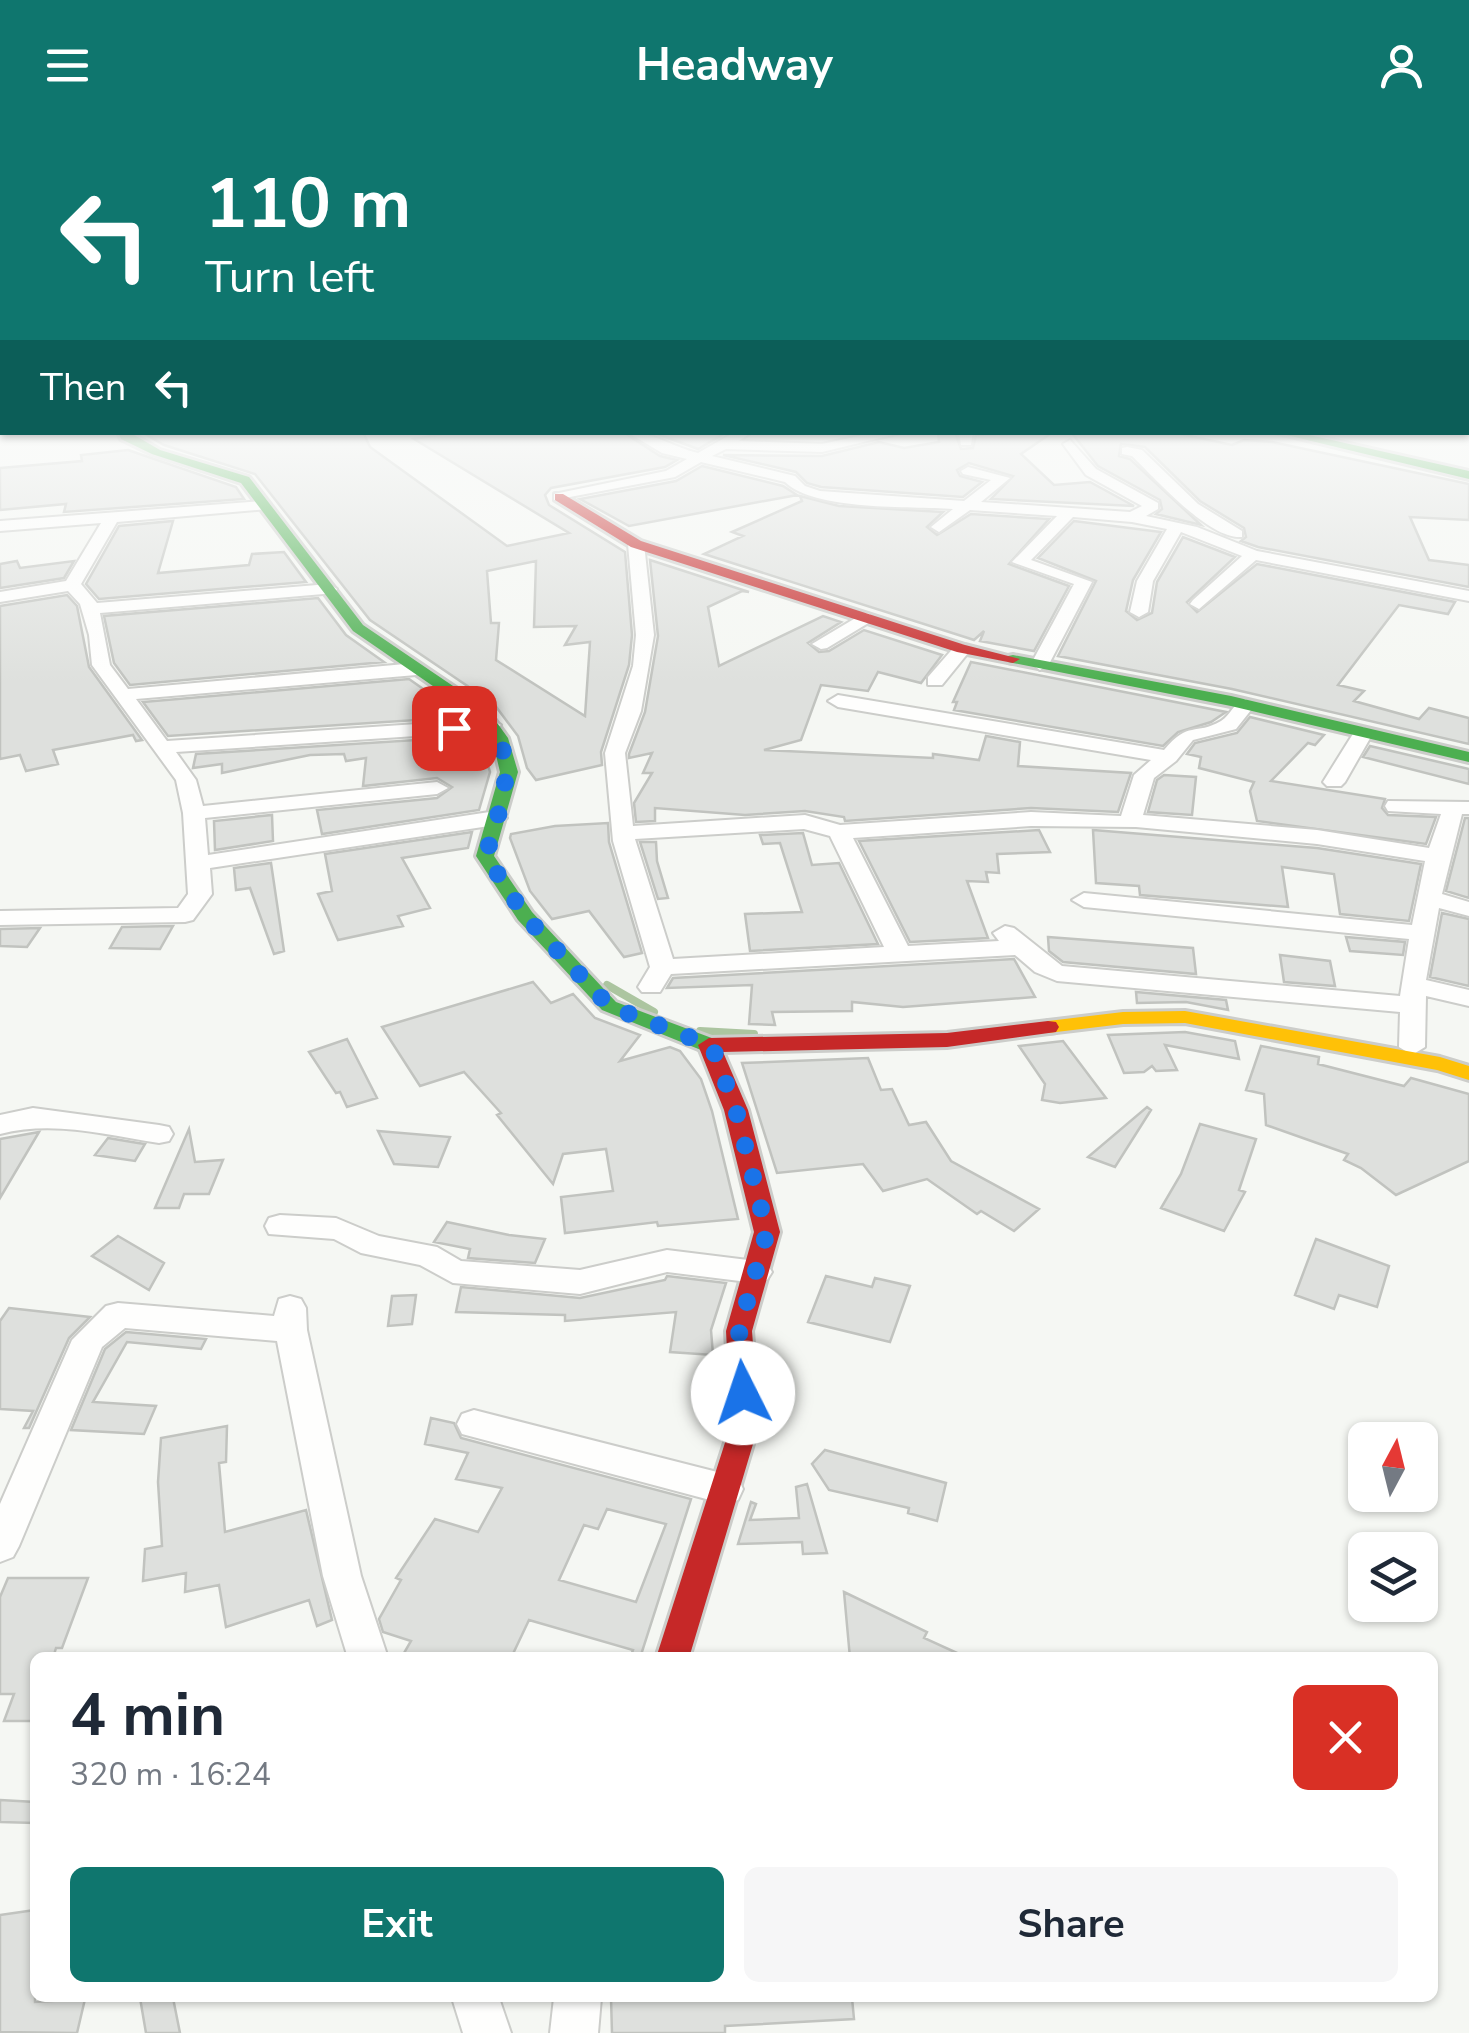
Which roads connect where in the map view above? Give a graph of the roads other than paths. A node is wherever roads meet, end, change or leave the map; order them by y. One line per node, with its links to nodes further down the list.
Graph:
1 (264, 506): 8 (street); 15 (street)
2 (573, 506): 12 (street)
3 (965, 506): 6 (street); 10 (street)
4 (1153, 506): 7 (street)
5 (1193, 506): 13 (street)
6 (1069, 512): 7 (street); 24 (street)
7 (1132, 517): 11 (street)
8 (112, 518): 9 (street); 14 (street)
9 (0, 526)
10 (939, 527)
11 (1176, 527): 13 (street); 20 (street)
12 (636, 544): 21 (street); 43 (street)
13 (1259, 556): 16 (street); 18 (street)
14 (72, 585): 17 (street); 19 (street)
15 (329, 588): 19 (street); 25 (street)
16 (1469, 596)
17 (0, 597)
18 (1199, 604)
19 (90, 609): 27 (street)
20 (1138, 612)
21 (864, 618): 22 (street); 23 (street)
22 (820, 644)
23 (962, 650): 24 (street); 26 (street)
24 (1040, 664): 29 (street)
25 (416, 669): 27 (street); 30 (street)
26 (935, 681)
27 (120, 694): 32 (street)
28 (838, 701): 33 (street)
29 (1245, 705): 31 (street); 33 (street)
30 (490, 725): 32 (street); 40 (street)
31 (1363, 732): 34 (street); 35 (street)
32 (161, 747): 39 (street)
33 (1169, 757): 41 (street)
34 (1469, 757)
35 (1334, 782)
36 (437, 788): 39 (street)
37 (1396, 806): 38 (street)
38 (1461, 809): 44 (street)
39 (194, 814): 45 (street)
40 (496, 818): 45 (street); 54 (street)
41 (1131, 820): 42 (street); 44 (street)
42 (839, 832): 43 (street); 51 (street)
43 (623, 833): 51 (street)
44 (1437, 856): 46 (street)
45 (198, 863): 49 (street)
46 (1432, 899): 48 (street); 50 (street)
47 (1084, 900): 50 (street)
48 (1469, 909)
49 (0, 918)
50 (1422, 933): 52 (street)
51 (899, 953): 52 (street)
52 (1412, 995): 53 (street); 55 (street)
53 (1469, 998)
54 (712, 1046): 56 (street); 60 (street)
55 (1412, 1047)
56 (1469, 1073)
57 (0, 1125): 58 (street)
58 (159, 1134)
59 (280, 1226): 60 (street)
60 (756, 1272): 62 (street)
61 (474, 1424): 62 (street)
62 (725, 1488): 65 (street)
63 (0, 1546): 64 (street)
64 (366, 1652)
65 (674, 1652)
66 (477, 2002): 68 (street)
67 (578, 2002): 69 (street)
68 (488, 2033)
69 (574, 2033)

